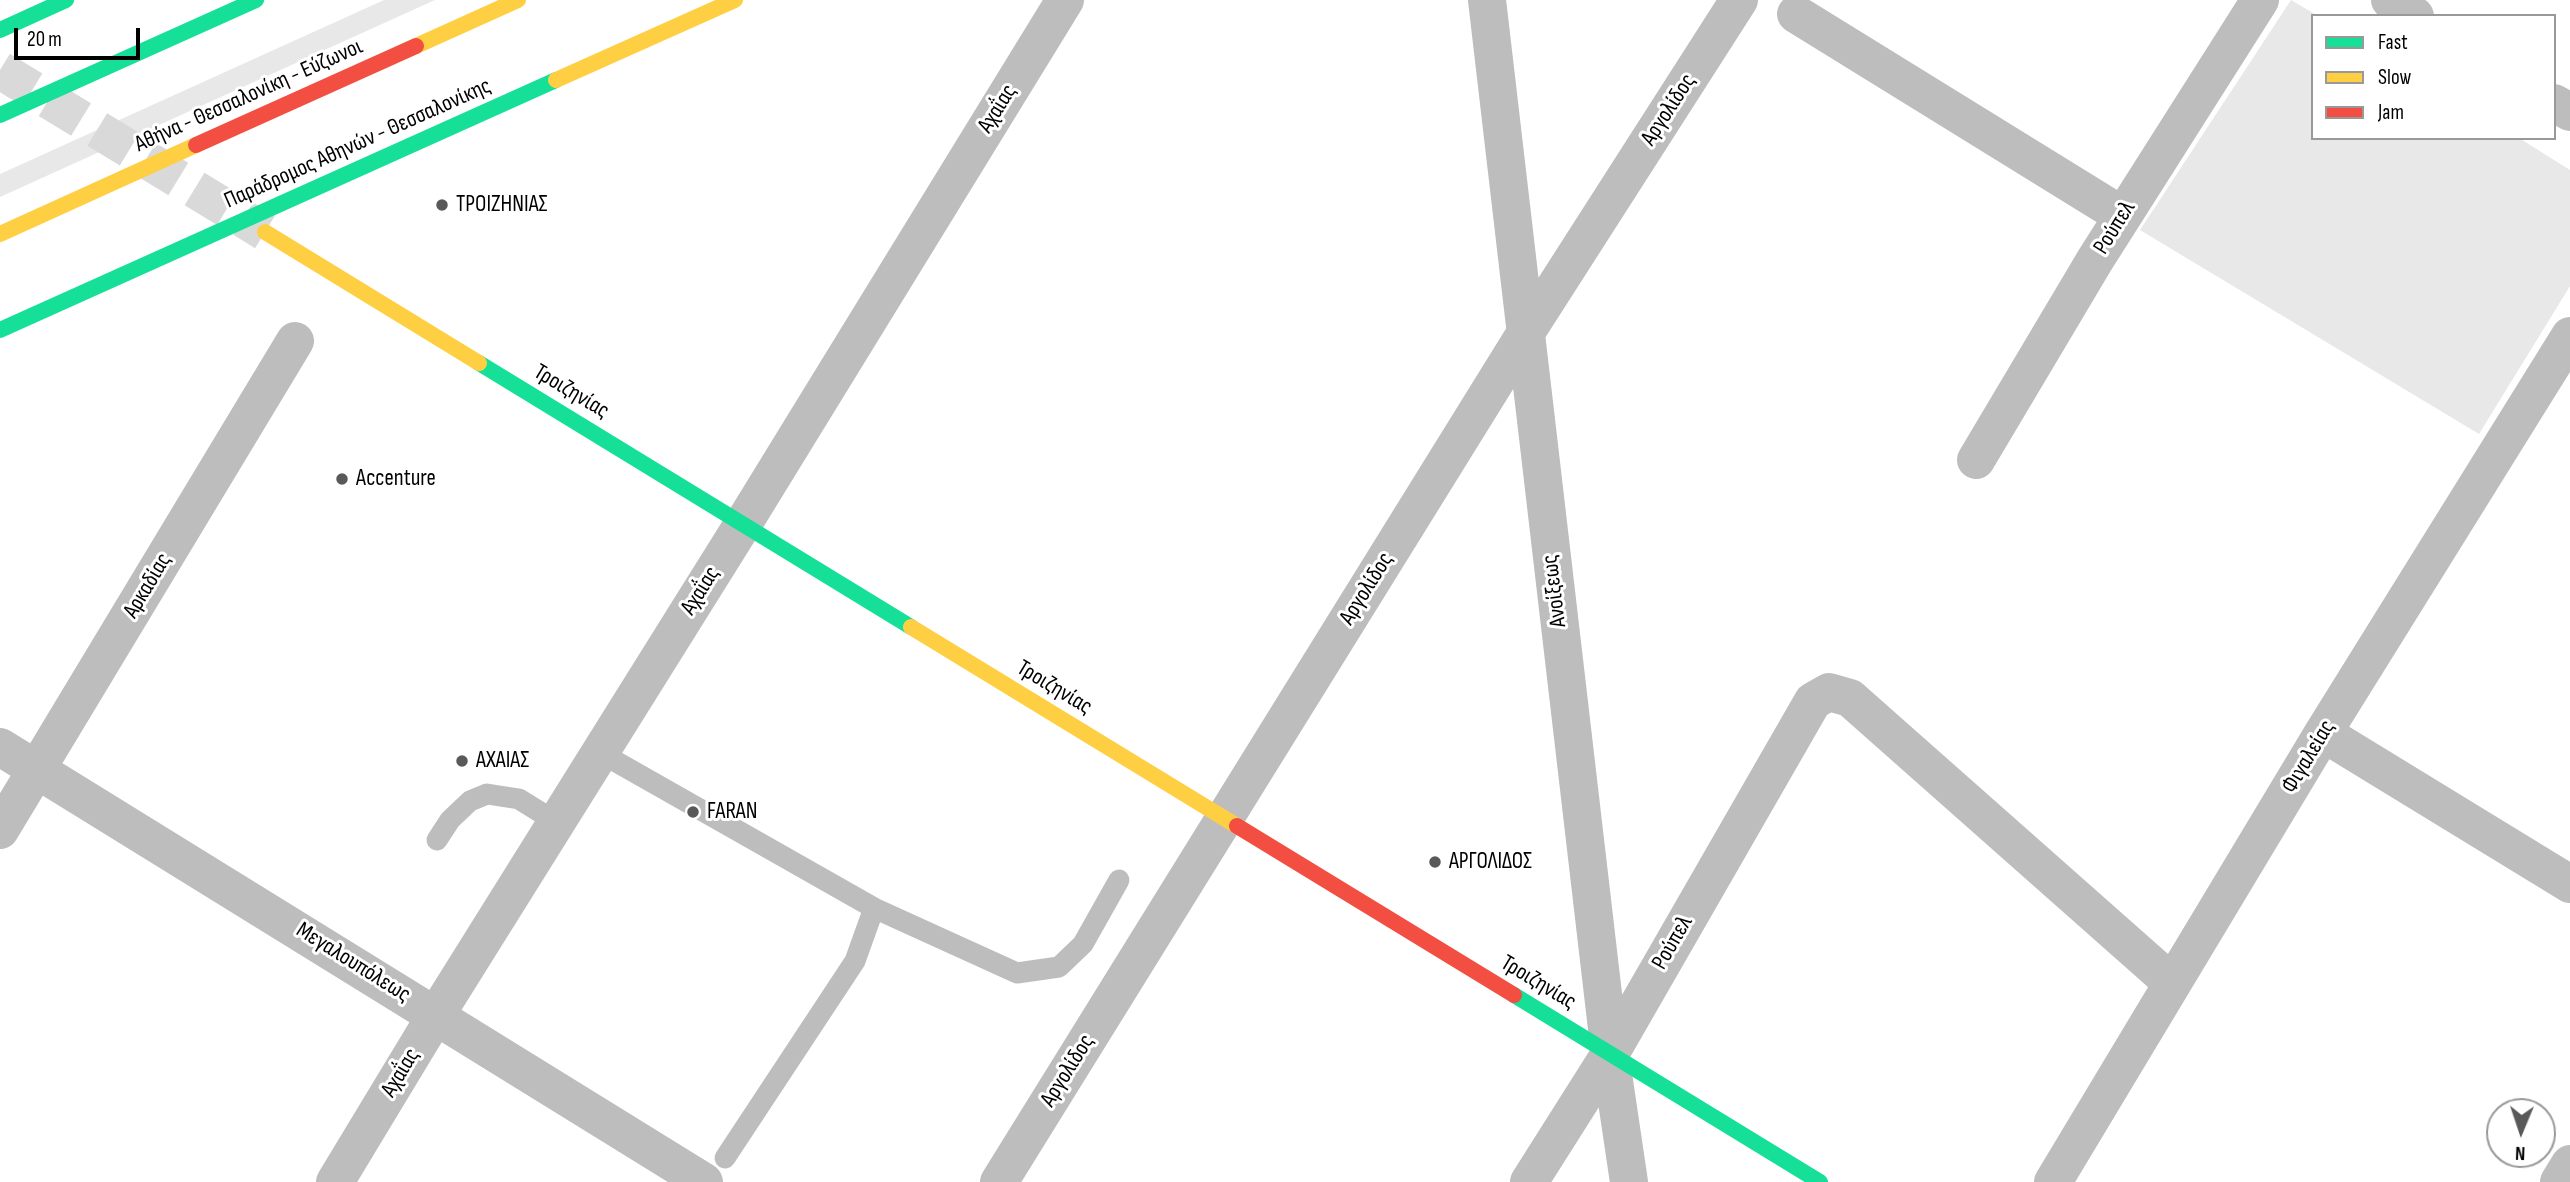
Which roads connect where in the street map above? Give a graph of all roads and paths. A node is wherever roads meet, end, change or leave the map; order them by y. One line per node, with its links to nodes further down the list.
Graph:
1 (66, 0): 12 (main road)
2 (256, 0): 13 (main road)
3 (518, 0): 16 (main road, Αθήνα - Θεσσαλονίκη - Εύζωνοι)
4 (735, 0): 17 (main road, Παράδρομος Αθηνών - Θεσσαλονίκης)
5 (1065, 0): 22 (street, Αχαΐας)
6 (1486, 0): 18 (street, Ανοίξεως)
7 (1739, 0): 18 (street, Αργολίδος)
8 (2260, 0): 14 (street, Ρούπελ)
9 (2390, 0): 11 (street)
10 (1796, 14): 14 (street)
11 (2412, 14)
12 (0, 30)
13 (0, 115)
14 (2123, 216): 21 (street, Ρούπελ)
15 (265, 232): 22 (main road, Τροιζηνίας)
16 (0, 234)
17 (0, 330)
18 (1525, 334): 27 (street, Αργολίδος); 36 (street, Ανοίξεως)
19 (2570, 336): 23 (street, Φιγαλείας)
20 (295, 341): 26 (street, Αρκαδίας)
21 (1976, 460)
22 (743, 524): 25 (street, Αχαΐας); 27 (main road, Τροιζηνίας)
23 (2323, 733): 32 (street); 34 (street, Φιγαλείας)
24 (0, 747): 26 (street, Μεγαλουπόλεως)
25 (600, 752): 28 (street, Αχαΐας); 33 (lane)
26 (37, 770): 29 (street, Αρκαδίας); 35 (street, Μεγαλουπόλεως)
27 (1225, 818): 36 (main road, Τροιζηνίας); 40 (street, Αργολίδος)
28 (556, 822): 30 (lane); 35 (street, Αχαΐας)
29 (0, 830)
30 (437, 840)
31 (1119, 880): 33 (lane)
32 (2570, 884)
33 (874, 908): 38 (lane)
34 (2171, 982): 36 (street, Ρούπελ); 44 (street, Φιγαλείας)
35 (436, 1015): 38 (street, Μεγαλουπόλεως); 39 (street, Αχαΐας)
36 (1610, 1054): 41 (street, Ρούπελ); 42 (street, Ανοίξεως); 43 (main road, Τροιζηνίας)
37 (2570, 1164): 45 (street)
38 (714, 1170)
39 (335, 1182)
40 (999, 1182)
41 (1529, 1182)
42 (1629, 1182)
43 (1820, 1182)
44 (2053, 1182)
45 (2559, 1182)

